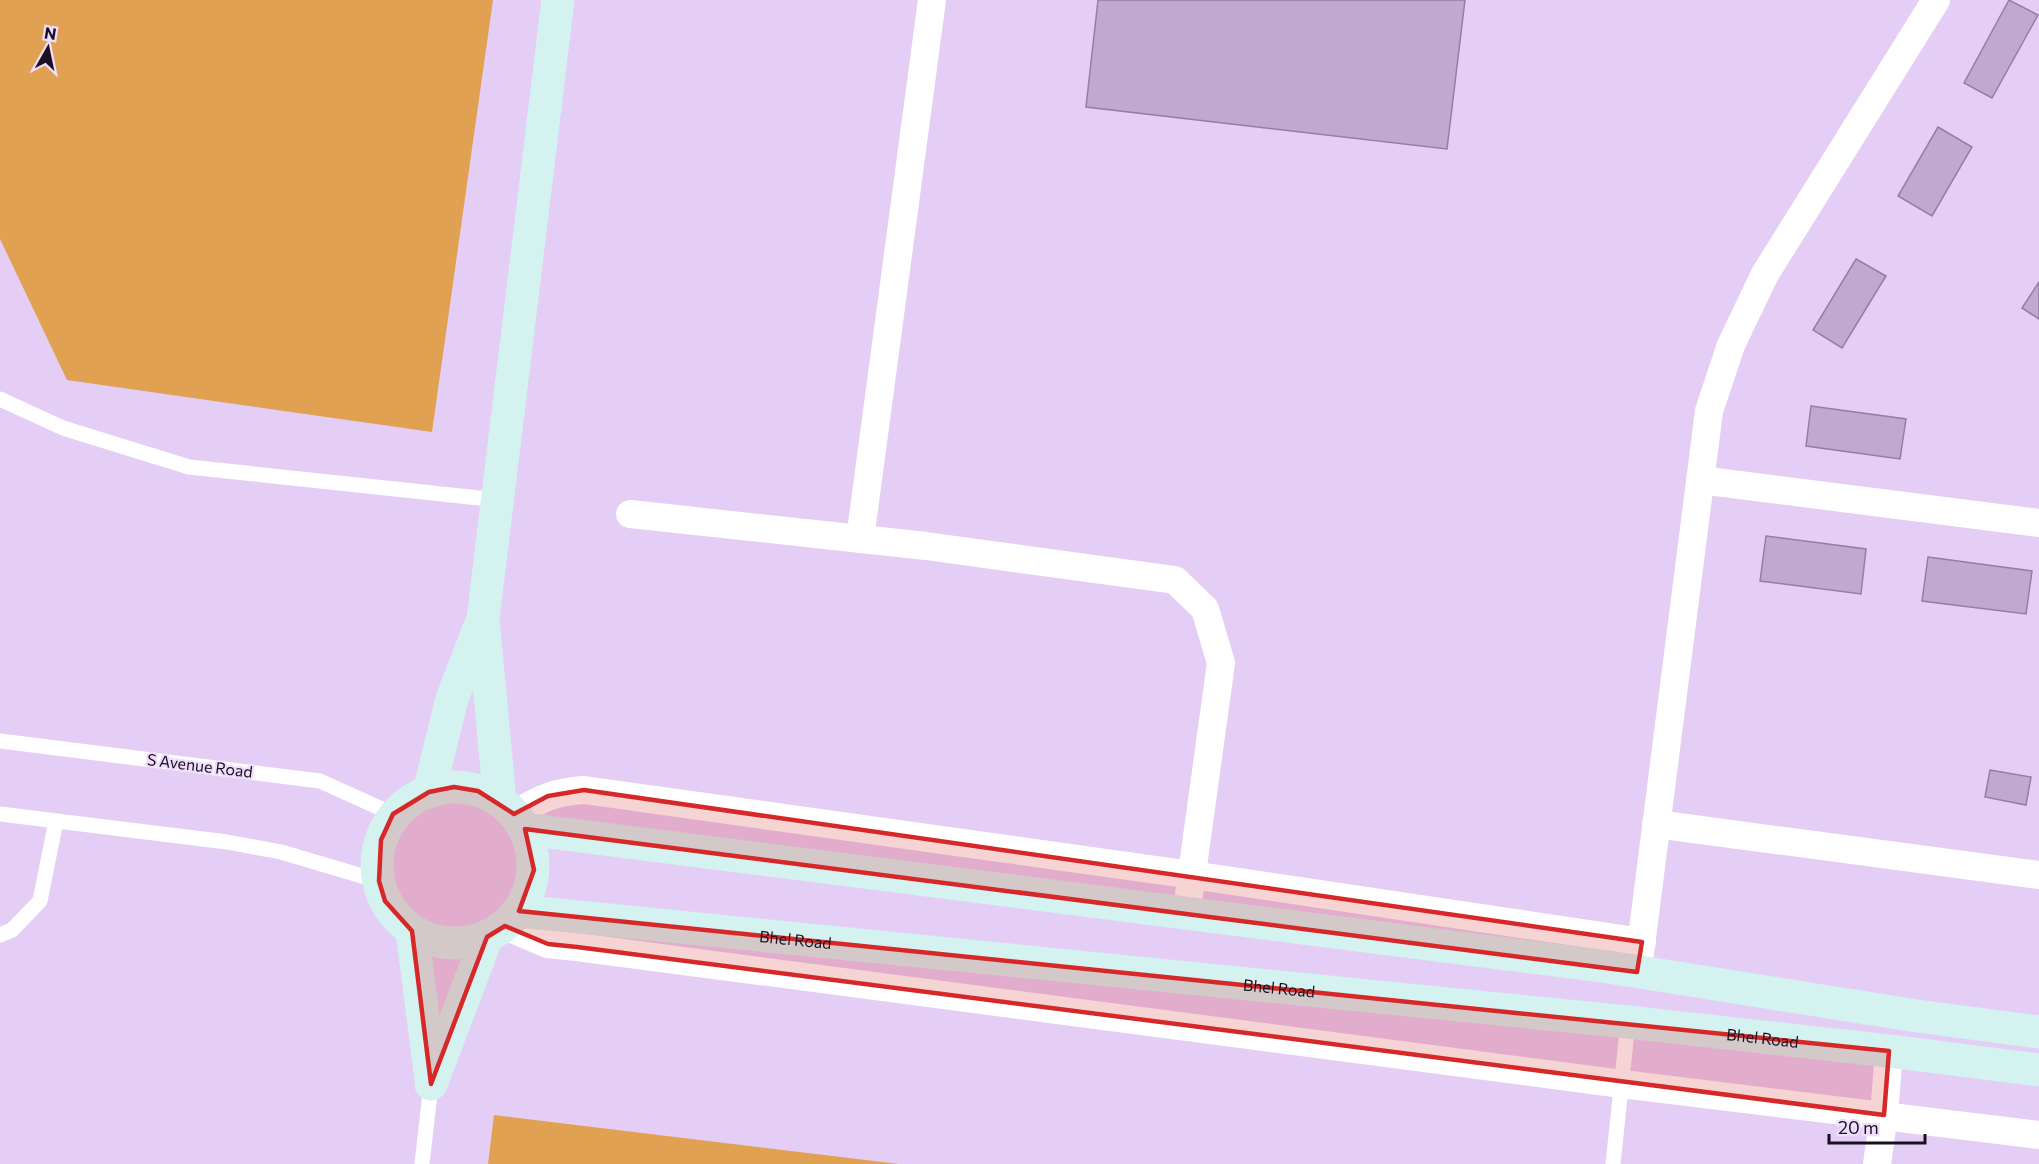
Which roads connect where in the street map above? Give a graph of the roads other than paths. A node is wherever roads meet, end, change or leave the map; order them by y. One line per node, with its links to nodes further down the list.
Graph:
1 (558, 0): 6 (street)
2 (932, 0): 9 (street)
3 (1936, 0): 5 (street)
4 (0, 399): 6 (lane)
5 (1700, 480): 8 (street); 17 (street)
6 (498, 500): 10 (street)
7 (630, 514): 9 (street)
8 (2039, 523)
9 (860, 539): 18 (street)
10 (483, 619): 12 (street); 15 (street)
11 (0, 741): 14 (lane, S Avenue Road)
12 (429, 792): 14 (street); 15 (street)
13 (0, 814): 16 (lane)
14 (393, 814): 20 (street)
15 (513, 814): 18 (street); 21 (street); 22 (street)
16 (56, 821): 20 (lane); 24 (lane)
17 (1656, 824): 19 (street); 25 (street)
18 (1192, 875): 21 (street); 25 (street)
19 (2039, 875)
20 (378, 881): 23 (street)
21 (1187, 915): 25 (street)
22 (504, 925): 23 (street); 26 (street, Bhel Road); 30 (street); 31 (street)
23 (412, 931): 30 (street)
24 (0, 935)
25 (1639, 957): 27 (street)
26 (1628, 1022): 28 (street, Bhel Road); 31 (lane)
27 (2039, 1032)
28 (1889, 1051): 29 (street, Bhel Road); 32 (street)
29 (2039, 1070)
30 (431, 1084): 34 (lane)
31 (1622, 1084): 32 (street); 35 (lane)
32 (1884, 1115): 33 (street); 36 (street)
33 (2039, 1135)
34 (422, 1164)
35 (1613, 1164)
36 (1877, 1164)

